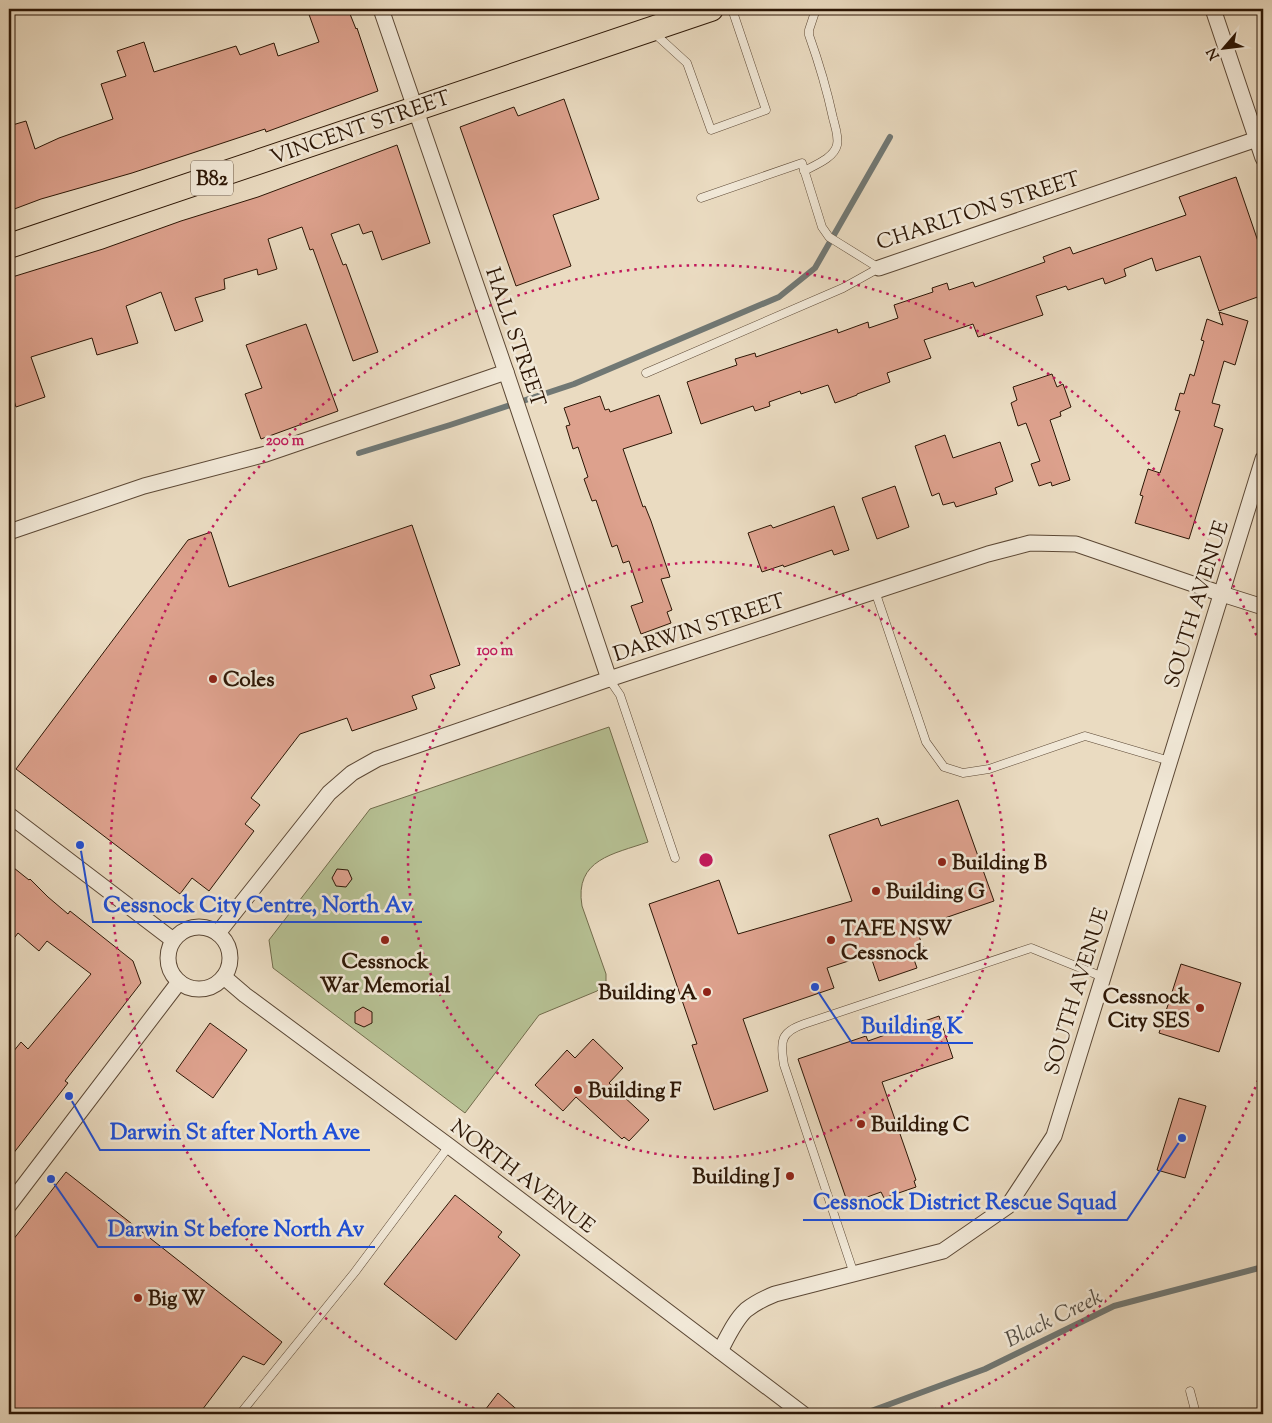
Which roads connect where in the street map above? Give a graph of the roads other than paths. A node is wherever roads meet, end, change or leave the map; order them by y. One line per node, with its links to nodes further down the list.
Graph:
1 (381, 9): 7 (street, HALL STREET)
2 (711, 9): 6 (main road, VINCENT STREET / B82)
3 (732, 9): 6 (lane)
4 (816, 9): 10 (lane)
5 (1213, 9): 8 (street)
6 (650, 29): 7 (main road, VINCENT STREET / B82)
7 (415, 108): 12 (main road, VINCENT STREET / B82); 14 (street, HALL STREET)
8 (1260, 138): 9 (street); 13 (street, CHARLTON STREET)
9 (1263, 158)
10 (804, 171): 11 (lane); 13 (lane, CHARLTON STREET)
11 (701, 198)
12 (9, 246)
13 (879, 268): 15 (lane)
14 (506, 372): 17 (street); 21 (street, HALL STREET)
15 (646, 373)
16 (1263, 459): 19 (street, SOUTH AVENUE)
17 (9, 532)
18 (875, 591): 19 (street, DARWIN STREET); 21 (street, DARWIN STREET); 22 (lane)
19 (1222, 594): 20 (street, DARWIN STREET); 22 (street, SOUTH AVENUE)
20 (1263, 606)
21 (609, 679): 24 (lane); 25 (street, DARWIN STREET)
22 (1170, 761): 28 (street, SOUTH AVENUE)
23 (9, 815): 26 (street)
24 (675, 858)
25 (218, 933): 26 (street); 27 (street)
26 (173, 940): 29 (street)
27 (224, 977): 29 (street); 30 (street, NORTH AVENUE)
28 (1103, 977): 32 (street, SOUTH AVENUE); 32 (lane)
29 (179, 982): 31 (street)
30 (449, 1146): 33 (street, NORTH AVENUE); 36 (lane)
31 (9, 1205)
32 (854, 1274): 33 (street, SOUTH AVENUE)
33 (720, 1351): 35 (street, NORTH AVENUE)
34 (1190, 1391): 37 (lane)
35 (800, 1412)
36 (240, 1414)
37 (1196, 1414)

